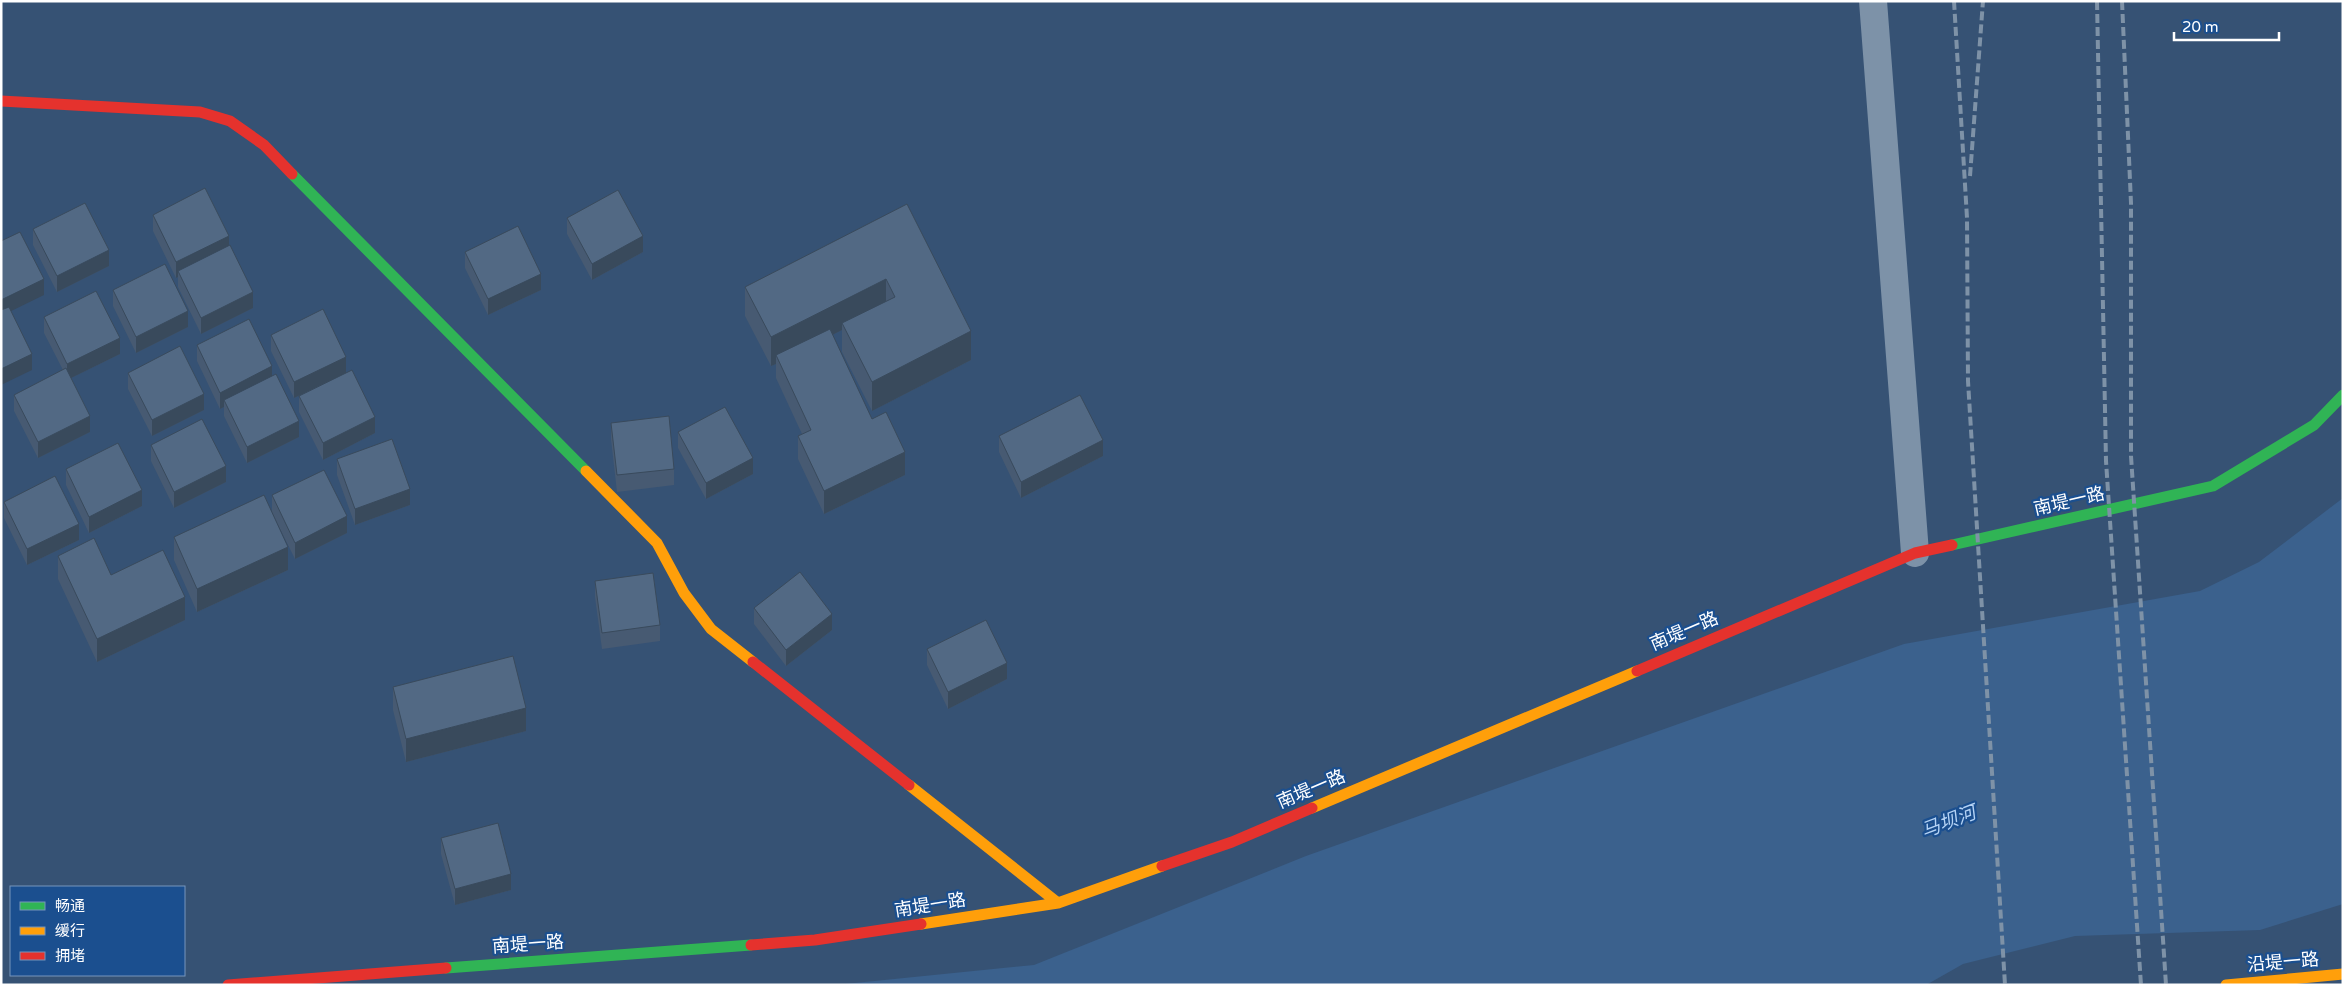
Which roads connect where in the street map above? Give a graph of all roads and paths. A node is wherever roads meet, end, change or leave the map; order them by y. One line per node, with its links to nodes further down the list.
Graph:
1 (1873, 1): 4 (street)
2 (1, 101): 5 (street)
3 (2343, 396): 4 (street, 南堤一路)
4 (1916, 553): 5 (street, 南堤一路)
5 (1058, 903): 7 (street, 南堤一路)
6 (2343, 974): 8 (street, 沿堤一路)
7 (228, 985)
8 (2226, 985)

